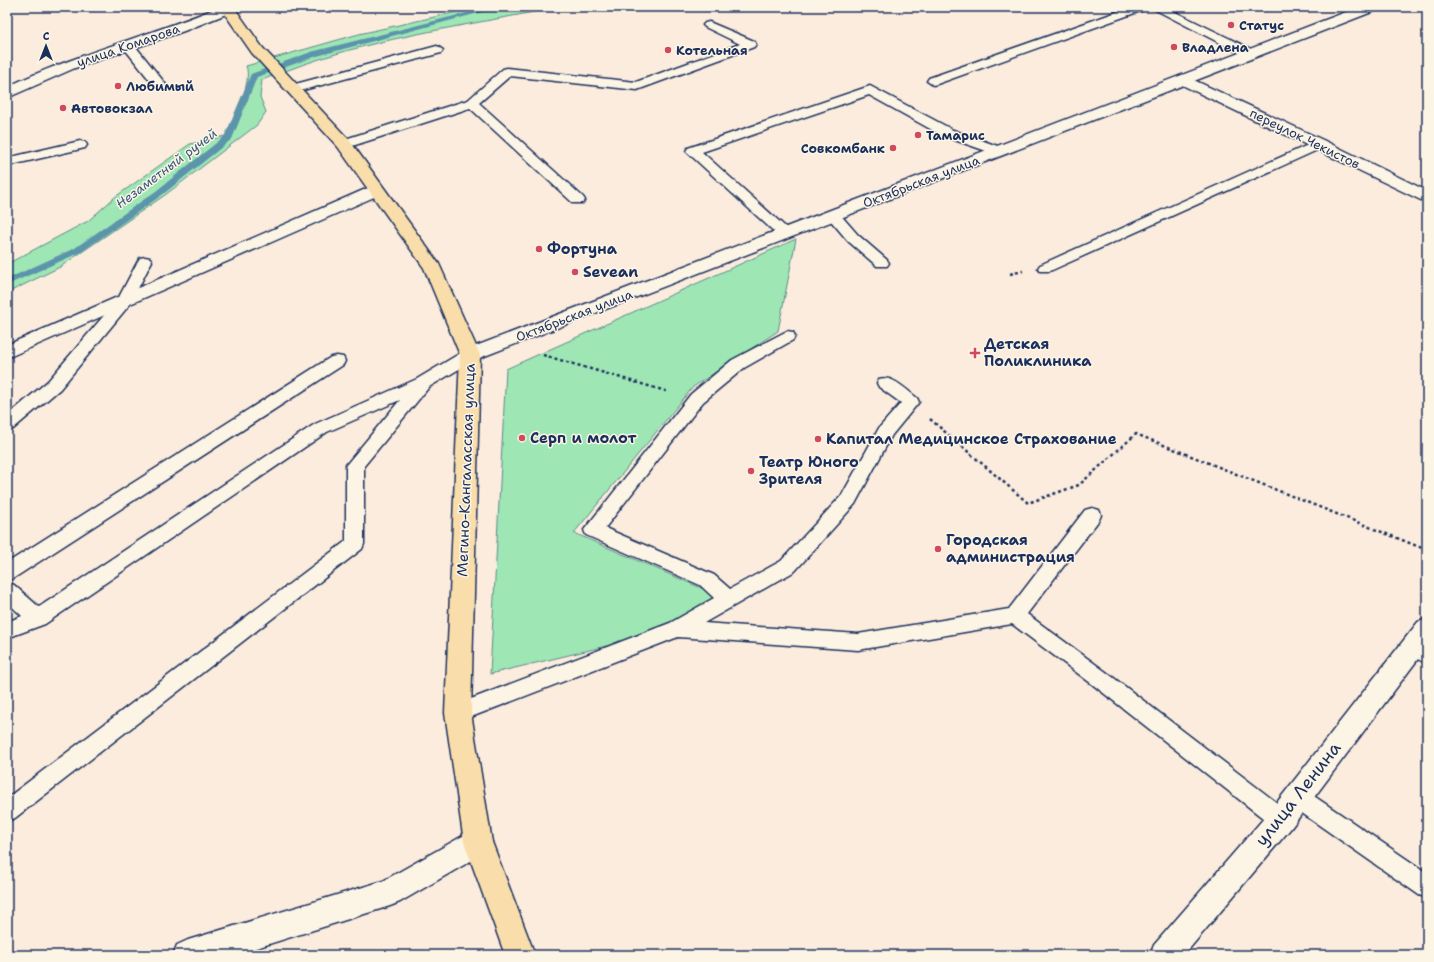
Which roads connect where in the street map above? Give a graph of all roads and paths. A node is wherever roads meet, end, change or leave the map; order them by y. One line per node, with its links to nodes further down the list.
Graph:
1 (1142, 7): 10 (lane)
2 (1156, 7): 8 (lane)
3 (1372, 7): 8 (main road, Октябрьская улица)
4 (228, 8): 6 (main road, улица Комарова); 11 (main road, Мегино-Кангаласская улица)
5 (709, 25): 14 (lane)
6 (128, 45): 12 (lane); 13 (main road, улица Комарова)
7 (437, 50): 11 (lane)
8 (1251, 54): 9 (main road, Октябрьская улица)
9 (1183, 80): 16 (main road, переулок Чекистов); 18 (main road, Октябрьская улица)
10 (932, 81)
11 (286, 83): 15 (main road, Мегино-Кангаласская улица)
12 (160, 85)
13 (7, 93)
14 (472, 104): 15 (lane); 22 (lane)
15 (344, 144): 20 (main road, Мегино-Кангаласская улица)
16 (1319, 144): 21 (main road, переулок Чекистов); 27 (lane)
17 (80, 145): 19 (lane)
18 (998, 151): 23 (main road, Октябрьская улица); 24 (lane)
19 (7, 162)
20 (376, 190): 28 (main road); 32 (main road, Мегино-Кангаласская улица)
21 (1427, 198)
22 (578, 200)
23 (833, 215): 24 (main road, Октябрьская улица); 26 (lane)
24 (785, 234): 30 (main road, Октябрьская улица)
25 (145, 261): 28 (lane)
26 (882, 263)
27 (1045, 268)
28 (125, 301): 31 (main road); 38 (lane)
29 (787, 336): 36 (lane)
30 (503, 342): 32 (main road, Октябрьская улица); 36 (path)
31 (7, 352)
32 (470, 355): 34 (lane); 49 (main road, Мегино-Кангаласская улица)
33 (336, 360): 41 (lane)
34 (423, 383): 45 (lane); 51 (lane)
35 (885, 383): 37 (lane)
36 (695, 400): 43 (lane)
37 (911, 402): 40 (path); 43 (lane)
38 (7, 425)
39 (1092, 515): 44 (lane)
40 (1427, 550)
41 (7, 573)
42 (7, 590): 45 (lane)
43 (729, 600): 46 (lane)
44 (1015, 616): 46 (lane); 50 (lane)
45 (38, 618): 47 (lane)
46 (677, 629): 49 (lane)
47 (7, 630)
48 (1423, 643): 50 (main road, улица Ленина)
49 (458, 714): 52 (main road, Мегино-Кангаласская улица)
50 (1289, 808): 53 (lane); 56 (main road, улица Ленина)
51 (7, 811)
52 (478, 842): 54 (main road); 55 (main road, Мегино-Кангаласская улица)
53 (1427, 887)
54 (188, 955)
55 (520, 955)
56 (1165, 955)

